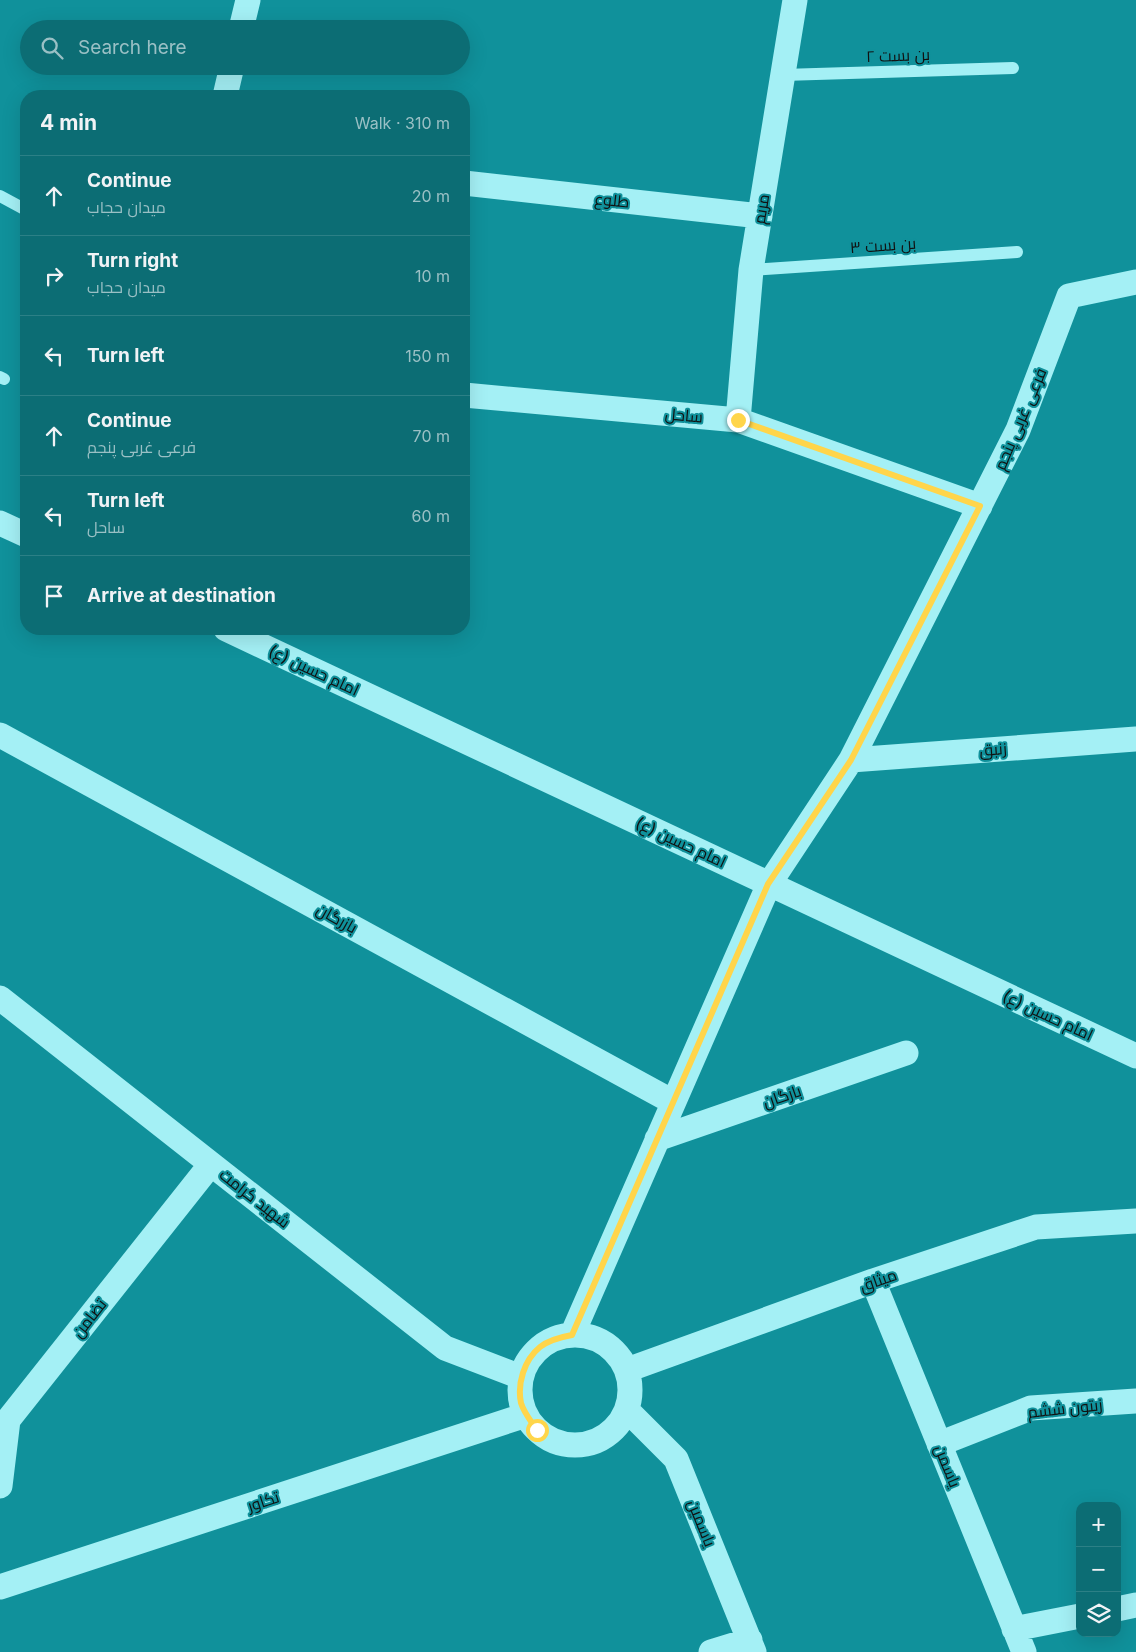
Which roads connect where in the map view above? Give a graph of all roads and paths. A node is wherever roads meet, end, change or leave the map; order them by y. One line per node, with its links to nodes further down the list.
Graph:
1 (248, 0): 3 (street)
2 (790, 1): 6 (street, مریم)
3 (243, 20)
4 (1013, 68): 6 (lane, بن بست ۲)
5 (230, 75): 7 (street)
6 (783, 75): 11 (street, مریم)
7 (226, 90)
8 (470, 184): 11 (street, طلوع)
9 (0, 196): 10 (lane)
10 (20, 207)
11 (760, 216): 13 (street, مریم)
12 (1017, 252): 13 (lane, بن بست ۳)
13 (751, 270): 16 (street, مریم)
14 (1136, 282): 17 (street, فرعی غربی پنجم)
15 (470, 397): 16 (street, ساحل)
16 (738, 420): 17 (street, ساحل)
17 (980, 506): 23 (street, فرعی غربی پنجم)
18 (0, 522): 19 (street)
19 (20, 532)
20 (239, 635): 24 (street, امام حسین (ع))
21 (0, 735): 28 (street, بازرگان)
22 (1136, 739): 23 (street, زنبق)
23 (851, 760): 24 (street, فرعی غربی پنجم)
24 (768, 884): 27 (street, امام حسین (ع)); 28 (street, فرعی غربی پنجم)
25 (0, 998): 30 (street, شهید کرامت)
26 (906, 1053): 29 (street, بازگان)
27 (1136, 1056)
28 (674, 1102): 29 (street, فرعی غربی پنجم)
29 (658, 1139): 33 (street, فرعی غربی پنجم)
30 (211, 1164): 35 (street, شهید کرامت); 40 (street, تضامن)
31 (1136, 1221): 32 (street, میثاق)
32 (874, 1281): 34 (street, میثاق); 39 (street, یاسمن)
33 (572, 1335): 34 (street); 35 (street)
34 (627, 1370): 37 (street)
35 (521, 1377): 38 (street)
36 (1136, 1401): 39 (street, زیتون ششم)
37 (627, 1410): 38 (street); 46 (street, یاسمین)
38 (526, 1415): 41 (street, تکاور)
39 (939, 1444): 45 (street, یاسمن)
40 (0, 1486)
41 (0, 1587)
42 (1136, 1605): 43 (street)
43 (1121, 1608)
44 (1076, 1617): 45 (street)
45 (1014, 1629): 48 (street, یاسمن)
46 (752, 1646): 47 (street)
47 (711, 1652)
48 (1024, 1652)

